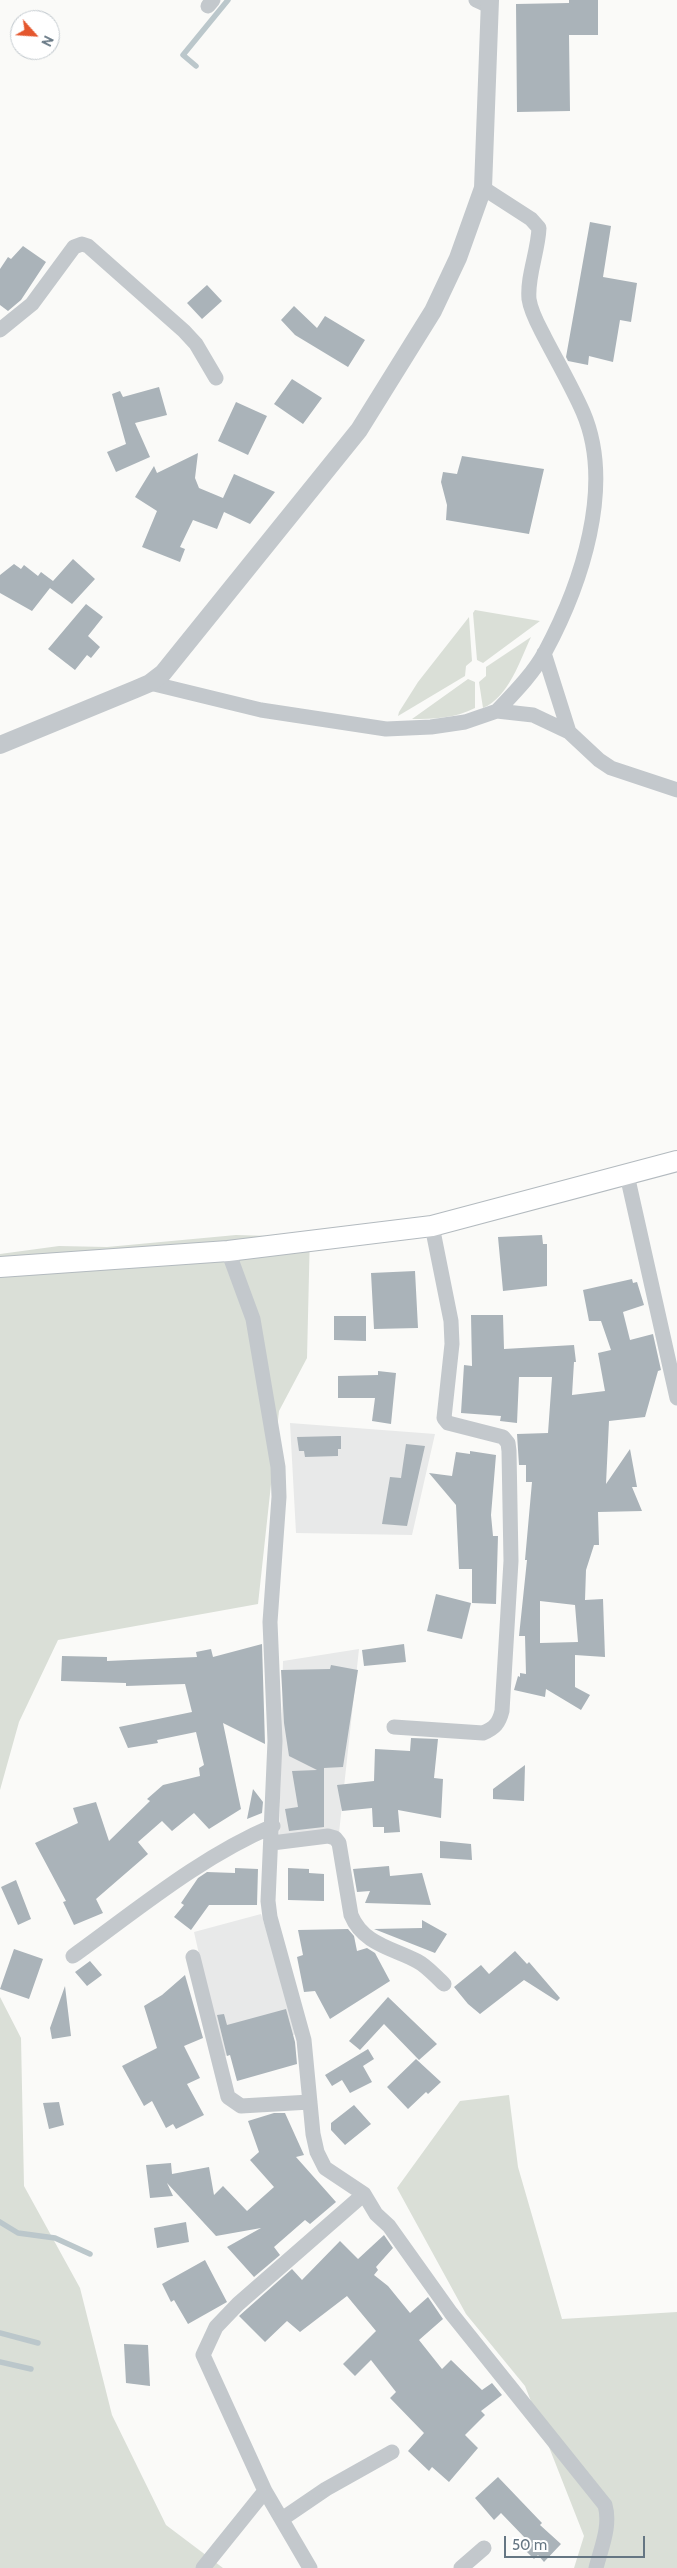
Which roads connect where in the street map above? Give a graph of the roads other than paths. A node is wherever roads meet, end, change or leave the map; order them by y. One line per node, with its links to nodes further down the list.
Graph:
1 (485, 2): 2 (street)
2 (483, 188): 5 (street); 6 (street)
3 (0, 330): 4 (street)
4 (216, 378)
5 (544, 653): 7 (street); 8 (street)
6 (150, 683): 7 (street); 9 (street)
7 (497, 711): 8 (street)
8 (570, 732): 10 (street)
9 (0, 745)
10 (677, 790)
11 (677, 1161): 12 (main road)
12 (627, 1175): 13 (main road); 16 (street)
13 (432, 1226): 14 (main road); 17 (street)
14 (228, 1251): 15 (main road); 18 (street)
15 (0, 1267)
16 (677, 1398)
17 (394, 1727)
18 (273, 1826): 19 (street); 20 (street)
19 (272, 1843): 22 (street); 23 (street)
20 (73, 1956)
21 (193, 1957): 23 (street)
22 (444, 1984)
23 (310, 2102): 24 (street)
24 (364, 2194): 26 (street); 32 (street)
25 (392, 2452): 27 (street)
26 (265, 2490): 27 (street); 29 (street)
27 (282, 2519): 30 (street)
28 (484, 2548): 31 (street)
29 (203, 2568)
30 (310, 2568)
31 (461, 2568)
32 (596, 2568)

